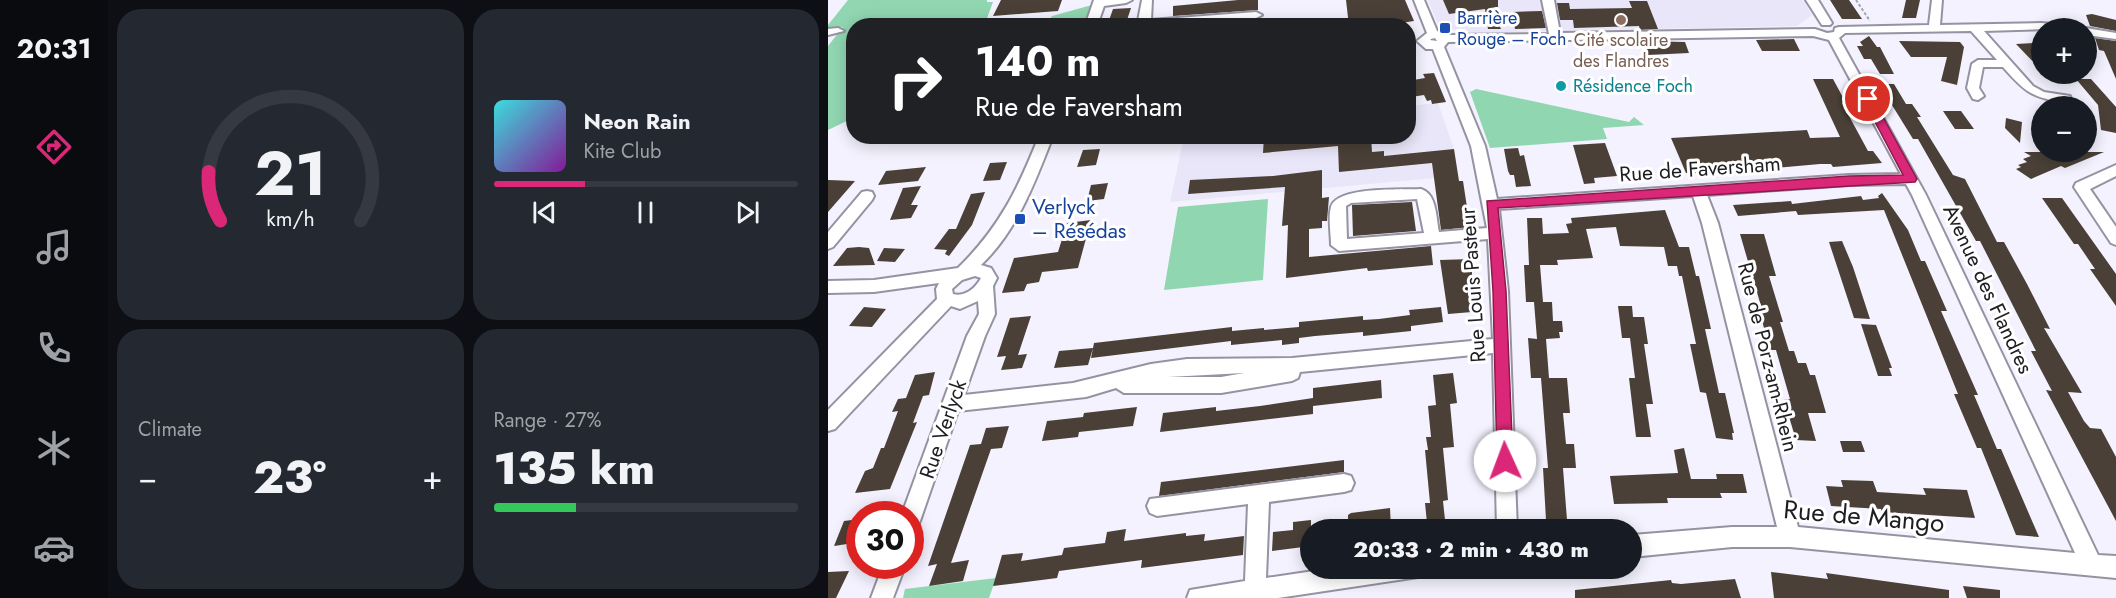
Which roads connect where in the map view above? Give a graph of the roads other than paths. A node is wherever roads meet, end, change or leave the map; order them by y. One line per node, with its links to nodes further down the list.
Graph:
1 (1126, 0): 7 (street)
2 (1147, 0): 10 (street)
3 (1419, 0): 18 (street, Rue Louis Pasteur)
4 (1548, 0): 19 (street)
5 (1812, 0): 15 (street, Avenue des Flandres)
6 (1937, 0): 14 (street)
7 (1100, 1): 9 (street)
8 (1256, 15): 11 (street)
9 (1093, 18)
10 (1144, 18)
11 (1220, 18)
12 (1975, 28): 13 (street); 14 (street); 22 (street)
13 (2031, 28)
14 (1937, 29): 15 (street)
15 (1833, 30): 19 (street); 27 (street, Avenue des Flandres)
16 (2097, 33): 17 (street)
17 (2116, 36)
18 (1434, 37): 20 (street); 20 (street); 21 (street); 30 (street, Rue Louis Pasteur)
19 (1555, 37): 20 (street)
20 (1465, 39)
21 (1416, 40)
22 (2006, 63): 23 (street); 24 (street)
23 (1978, 96)
24 (2050, 96)
25 (1043, 144): 34 (street, Rue Verlyck)
26 (2116, 171): 33 (street)
27 (1911, 179): 28 (street, Rue de Faversham); 52 (street, Avenue des Flandres)
28 (1698, 190): 30 (street, Rue de Faversham); 50 (street, Rue de Porz-am-Rhein)
29 (867, 196): 35 (street)
30 (1492, 204): 31 (street, Rue Louis Pasteur)
31 (1496, 234): 32 (street); 42 (street, Rue Louis Pasteur)
32 (1432, 237): 32 (street)
33 (2116, 237)
34 (995, 242): 36 (street, Rue Verlyck); 37 (street, Rue Verlyck)
35 (828, 243)
36 (962, 273): 37 (street); 38 (street); 40 (street, Rue Verlyck)
37 (986, 280): 40 (street); 41 (street, Rue Verlyck)
38 (907, 282): 39 (street); 40 (street)
39 (828, 287)
40 (952, 297): 41 (street, Rue Verlyck); 44 (street)
41 (976, 336): 43 (street, Rue Verlyck)
42 (1501, 345): 43 (street); 49 (street, Rue Louis Pasteur)
43 (952, 404): 47 (street, Rue Verlyck)
44 (828, 423)
45 (1344, 483): 46 (street)
46 (1259, 493): 48 (street); 56 (street)
47 (917, 501)
48 (1157, 506)
49 (1508, 519)
50 (1790, 537): 51 (street, Rue de Mango); 52 (street, Rue de Mango)
51 (1642, 545)
52 (2092, 565): 53 (street, Rue de Mango)
53 (2116, 567)
54 (889, 579): 57 (street)
55 (1336, 579): 56 (street)
56 (1255, 590): 58 (street)
57 (882, 598)
58 (1198, 598)

